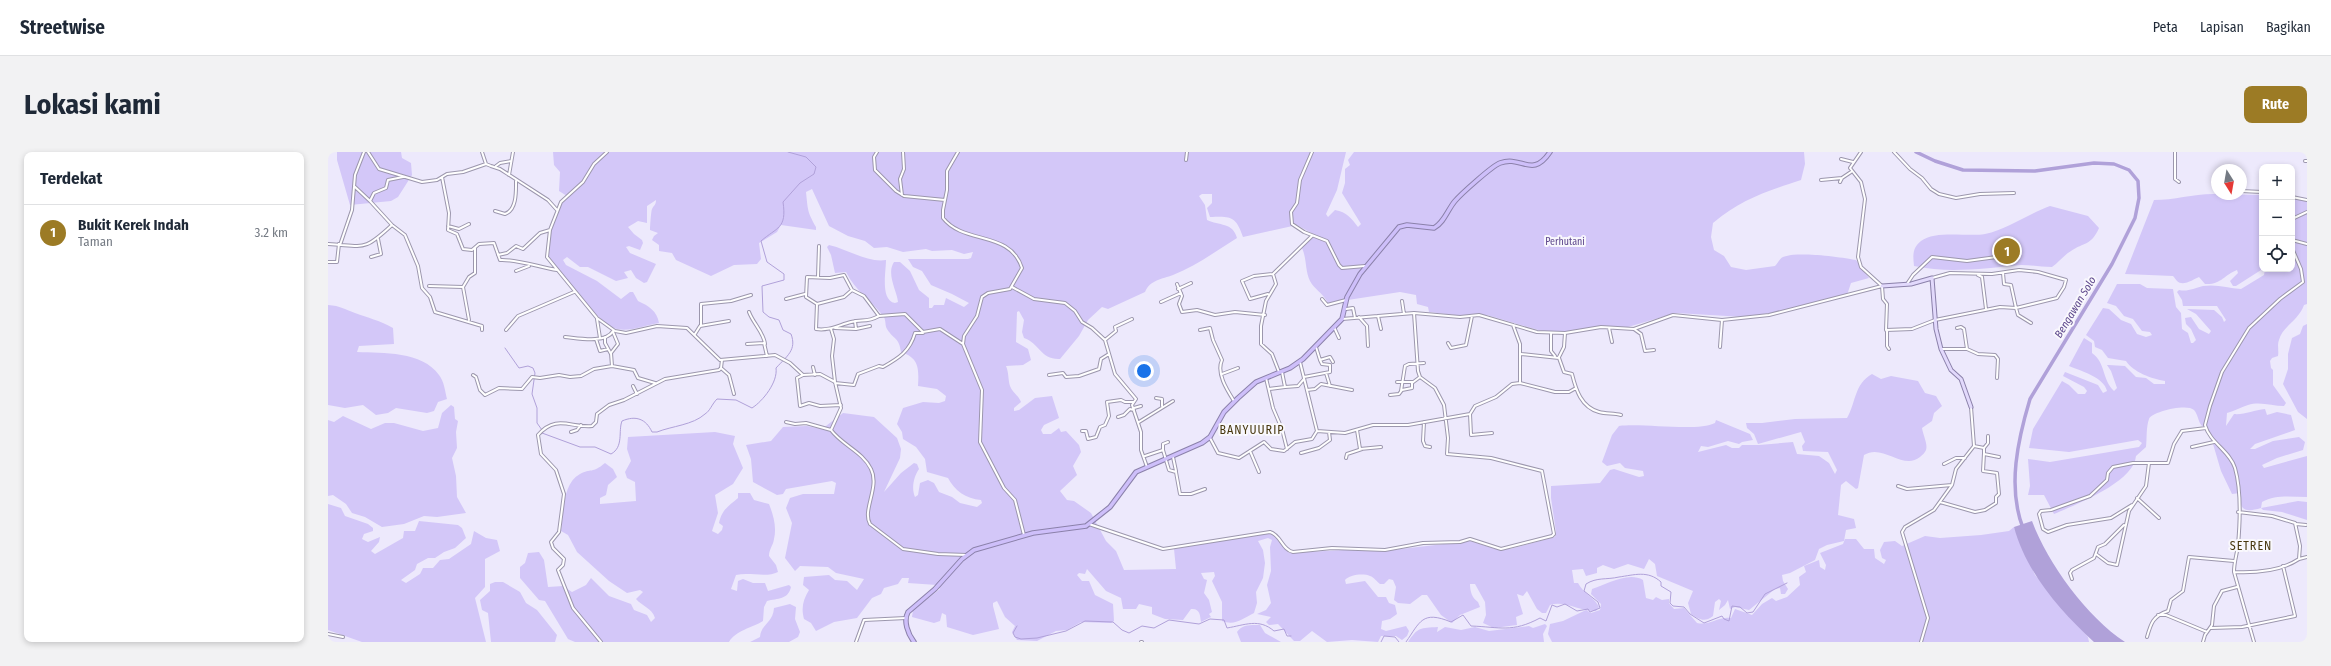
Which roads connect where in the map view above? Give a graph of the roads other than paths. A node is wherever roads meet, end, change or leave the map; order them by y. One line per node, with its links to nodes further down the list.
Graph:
1 (364, 152): 30 (street)
2 (368, 152): 23 (street)
3 (482, 152): 19 (street)
4 (513, 152): 17 (street)
5 (607, 152): 39 (street)
6 (877, 152): 34 (street)
7 (904, 152): 34 (street)
8 (958, 152): 36 (street)
9 (1187, 152): 16 (street)
10 (1312, 152): 47 (street)
11 (1550, 152): 61 (highway)
12 (1861, 152): 18 (street)
13 (1894, 152): 33 (street)
14 (2175, 152): 29 (street)
15 (1840, 159): 18 (street)
16 (1186, 160)
17 (511, 161): 20 (street); 22 (street)
18 (1853, 162): 21 (street)
19 (486, 164): 20 (street); 24 (street)
20 (495, 167): 22 (street)
21 (1851, 172): 25 (street); 73 (street)
22 (509, 175): 26 (street)
23 (408, 177): 24 (street); 38 (street)
24 (442, 177): 45 (street)
25 (1842, 178): 27 (street); 28 (street)
26 (516, 180): 39 (street); 40 (street)
27 (1821, 180)
28 (1840, 182)
29 (2179, 182)
30 (353, 186): 38 (street); 52 (street)
31 (2247, 191): 32 (street)
32 (2259, 192)
33 (2014, 193)
34 (903, 196): 36 (street)
35 (2295, 198): 37 (street)
36 (945, 200): 75 (street)
37 (2307, 200)
38 (370, 201): 44 (street)
39 (557, 210): 46 (street)
40 (495, 211)
41 (2307, 212): 42 (street)
42 (2295, 218)
43 (469, 224): 45 (street)
44 (392, 225): 48 (street); 104 (street)
45 (448, 225): 54 (street)
46 (550, 230): 55 (street); 62 (street)
47 (1312, 236): 61 (street); 65 (street)
48 (378, 239): 52 (street); 57 (street)
49 (2295, 241): 51 (street)
50 (328, 244): 52 (street)
51 (2307, 244)
52 (340, 245): 59 (street)
53 (819, 246): 67 (street)
54 (476, 247): 55 (street); 74 (street)
55 (498, 255): 60 (street)
56 (2295, 255): 212 (street)
57 (371, 256)
58 (2004, 256): 71 (street)
59 (328, 262)
60 (530, 265): 62 (street); 63 (street)
61 (1365, 266): 85 (highway)
62 (558, 270): 78 (street)
63 (516, 271)
64 (2003, 272): 66 (street); 89 (street); 89 (street)
65 (1273, 274): 81 (street); 81 (street)
66 (1976, 275): 68 (street); 91 (street)
67 (818, 277): 77 (street); 80 (street)
68 (1932, 278): 71 (main road); 106 (main road)
69 (1191, 283): 76 (street)
70 (1177, 284): 76 (street)
71 (1907, 284): 73 (main road)
72 (429, 286): 74 (street)
73 (1882, 286): 105 (street); 126 (street)
74 (463, 287): 104 (street)
75 (1012, 287): 137 (street); 142 (street)
76 (1178, 288): 79 (street)
77 (852, 290): 88 (street); 96 (street)
78 (574, 292): 100 (street); 123 (street)
79 (1181, 293): 87 (street); 95 (street)
80 (805, 294): 83 (street); 88 (street)
81 (1269, 294): 95 (street)
82 (751, 295): 112 (street)
83 (786, 299)
84 (1322, 299): 85 (street)
85 (1346, 300): 90 (highway)
86 (1402, 301): 94 (street)
87 (1161, 302)
88 (817, 304): 118 (street)
89 (2016, 308): 91 (street); 109 (street)
90 (1346, 309): 101 (street); 103 (highway)
91 (1986, 309): 106 (street)
92 (749, 312): 141 (street)
93 (1414, 313): 94 (street); 98 (street); 161 (street)
94 (1404, 314): 97 (street)
95 (1265, 315): 167 (street)
96 (879, 316): 108 (street); 111 (street)
97 (1378, 316): 99 (street); 120 (street)
98 (1472, 316): 110 (street); 138 (street)
99 (1359, 317): 101 (street); 143 (street)
100 (597, 318): 125 (street); 135 (street)
101 (1354, 318): 103 (street)
102 (1132, 319): 137 (street)
103 (1342, 319): 114 (highway)
104 (469, 320): 122 (street)
105 (1722, 320): 121 (street); 145 (street)
106 (1935, 320): 126 (street); 148 (main road)
107 (729, 321): 112 (street)
108 (855, 321): 115 (street); 119 (street)
109 (2031, 322)
110 (1512, 324): 129 (street); 153 (street)
111 (917, 325): 127 (street); 128 (street)
112 (702, 326): 131 (street)
113 (870, 326): 119 (street)
114 (1334, 326): 136 (street); 144 (highway)
115 (834, 328): 118 (street); 119 (street)
116 (1609, 328): 121 (street); 130 (street); 139 (street)
117 (1957, 328): 149 (street)
118 (831, 329): 182 (street)
119 (856, 329)
120 (1381, 329)
121 (1634, 329): 150 (street)
122 (482, 330)
123 (506, 330)
124 (1200, 330): 169 (street)
125 (613, 331): 131 (street); 132 (street); 151 (street)
126 (1887, 331): 147 (street)
127 (916, 332): 128 (street); 182 (street)
128 (924, 333): 142 (street)
129 (1551, 334): 130 (street); 155 (street)
130 (1565, 334): 156 (street)
131 (694, 335): 157 (street)
132 (606, 336): 135 (street); 146 (street)
133 (565, 337): 134 (street)
134 (596, 338): 135 (street); 146 (street)
135 (600, 338)
136 (1339, 338)
137 (1105, 340): 152 (street)
138 (1448, 342)
139 (1612, 342)
140 (747, 344): 141 (street)
141 (765, 344): 154 (street)
142 (963, 344): 258 (street)
143 (1368, 346)
144 (1316, 347): 158 (street); 159 (highway)
145 (1720, 347)
146 (608, 349): 151 (street)
147 (1889, 349)
148 (1941, 349): 149 (street); 202 (main road)
149 (1967, 349): 177 (street)
150 (1654, 350)
151 (611, 354): 163 (street)
152 (1109, 354): 173 (street); 198 (street)
153 (1521, 354): 155 (street); 183 (street)
154 (767, 356): 157 (street); 171 (street)
155 (1555, 356): 156 (street)
156 (1559, 358): 187 (street)
157 (722, 360): 165 (street)
158 (1320, 360): 160 (street); 168 (street)
159 (1300, 362): 167 (highway); 176 (street)
160 (1333, 362)
161 (1417, 363): 162 (street); 174 (street); 179 (street)
162 (1424, 363)
163 (612, 366): 170 (street); 181 (street)
164 (813, 366): 172 (street)
165 (721, 368): 181 (street); 193 (street)
166 (1238, 368): 169 (street)
167 (1280, 372): 175 (highway); 186 (street)
168 (1326, 373): 176 (street); 185 (street)
169 (1222, 374): 197 (street)
170 (473, 375)
171 (803, 375): 172 (street); 199 (street)
172 (815, 375): 182 (street)
173 (1049, 375)
174 (1420, 377): 180 (street); 207 (street)
175 (1266, 378): 188 (street); 197 (highway)
176 (1304, 378): 186 (street); 189 (street)
177 (1997, 378)
178 (1397, 382): 179 (street)
179 (1401, 382): 180 (street); 191 (street)
180 (1414, 382): 191 (street)
181 (655, 383): 192 (street)
182 (835, 383): 199 (street)
183 (1520, 383): 187 (street); 204 (street)
184 (633, 386): 192 (street)
185 (1330, 386): 189 (street); 190 (street)
186 (1285, 387): 188 (street)
187 (1576, 388): 205 (street)
188 (1269, 389): 229 (street)
189 (1307, 390): 216 (street)
190 (1352, 390)
191 (1401, 391): 194 (street)
192 (637, 394): 211 (street)
193 (734, 394)
194 (1390, 395)
195 (1156, 398): 201 (street)
196 (1173, 401): 201 (street)
197 (1234, 401): 221 (highway)
198 (1133, 402): 203 (street); 215 (street)
199 (841, 405): 213 (street)
200 (1141, 406): 203 (street)
201 (1162, 406): 209 (street)
202 (1971, 407): 224 (street)
203 (1134, 409): 206 (street); 209 (street)
204 (1470, 414): 207 (street); 219 (street)
205 (1621, 416)
206 (1118, 417)
207 (1446, 418): 210 (street); 254 (street)
208 (786, 422): 213 (street)
209 (1139, 422): 235 (street)
210 (1424, 422): 214 (street); 226 (street)
211 (581, 425): 217 (street); 277 (street)
212 (2206, 428): 223 (street); 241 (street)
213 (830, 430): 260 (street)
214 (1357, 430): 218 (street); 230 (street)
215 (1082, 431)
216 (1317, 431): 218 (street); 229 (street)
217 (571, 432)
218 (1329, 432): 233 (street)
219 (1492, 433)
220 (1988, 436): 228 (street)
221 (1210, 437): 232 (street); 236 (highway)
222 (1168, 442): 231 (street)
223 (2214, 442): 227 (street); 252 (street)
224 (1974, 446): 228 (street); 239 (street)
225 (1381, 447): 230 (street)
226 (1430, 447)
227 (2192, 447)
228 (1984, 448): 234 (street)
229 (1287, 449): 232 (street)
230 (1362, 449): 238 (street)
231 (1163, 450): 235 (street); 240 (street)
232 (1250, 451): 245 (street)
233 (1301, 453)
234 (1984, 453): 237 (street); 250 (street)
235 (1144, 456): 243 (street)
236 (1173, 457): 240 (highway); 244 (street)
237 (1998, 457)
238 (1346, 458)
239 (1965, 458): 242 (street); 246 (street)
240 (1166, 459): 243 (highway); 244 (street)
241 (2150, 463): 249 (street); 251 (street)
242 (1944, 464)
243 (1147, 466): 254 (highway)
244 (1176, 472): 248 (street)
245 (1259, 472)
246 (1952, 484): 247 (street); 250 (street)
247 (1898, 486)
248 (1205, 489)
249 (2137, 498): 251 (street); 253 (street)
250 (1940, 502): 279 (street)
251 (2132, 505): 255 (street)
252 (2238, 512): 256 (street); 263 (street)
253 (2159, 518)
254 (1089, 524): 258 (highway)
255 (2125, 524): 259 (street); 259 (street)
256 (2296, 524): 257 (street); 262 (street)
257 (2306, 525)
258 (1025, 535): 260 (highway)
259 (2096, 554): 266 (street)
260 (966, 555): 269 (highway)
261 (2307, 557): 262 (street)
262 (2299, 559): 264 (street)
263 (2234, 562): 265 (street); 268 (street)
264 (2283, 566): 265 (street); 270 (street)
265 (2234, 572): 267 (street)
266 (2072, 579)
267 (2238, 586): 270 (street); 271 (street)
268 (2157, 615): 272 (street); 275 (street)
269 (906, 618): 276 (highway); 278 (street)
270 (2250, 626): 271 (street); 281 (street)
271 (2211, 628): 272 (street)
272 (2207, 632): 280 (street)
273 (328, 634): 274 (street)
274 (343, 637)
275 (2147, 637)
276 (913, 641)
277 (601, 642)
278 (856, 642)
279 (1922, 642)
280 (2203, 642)
281 (2254, 642)

